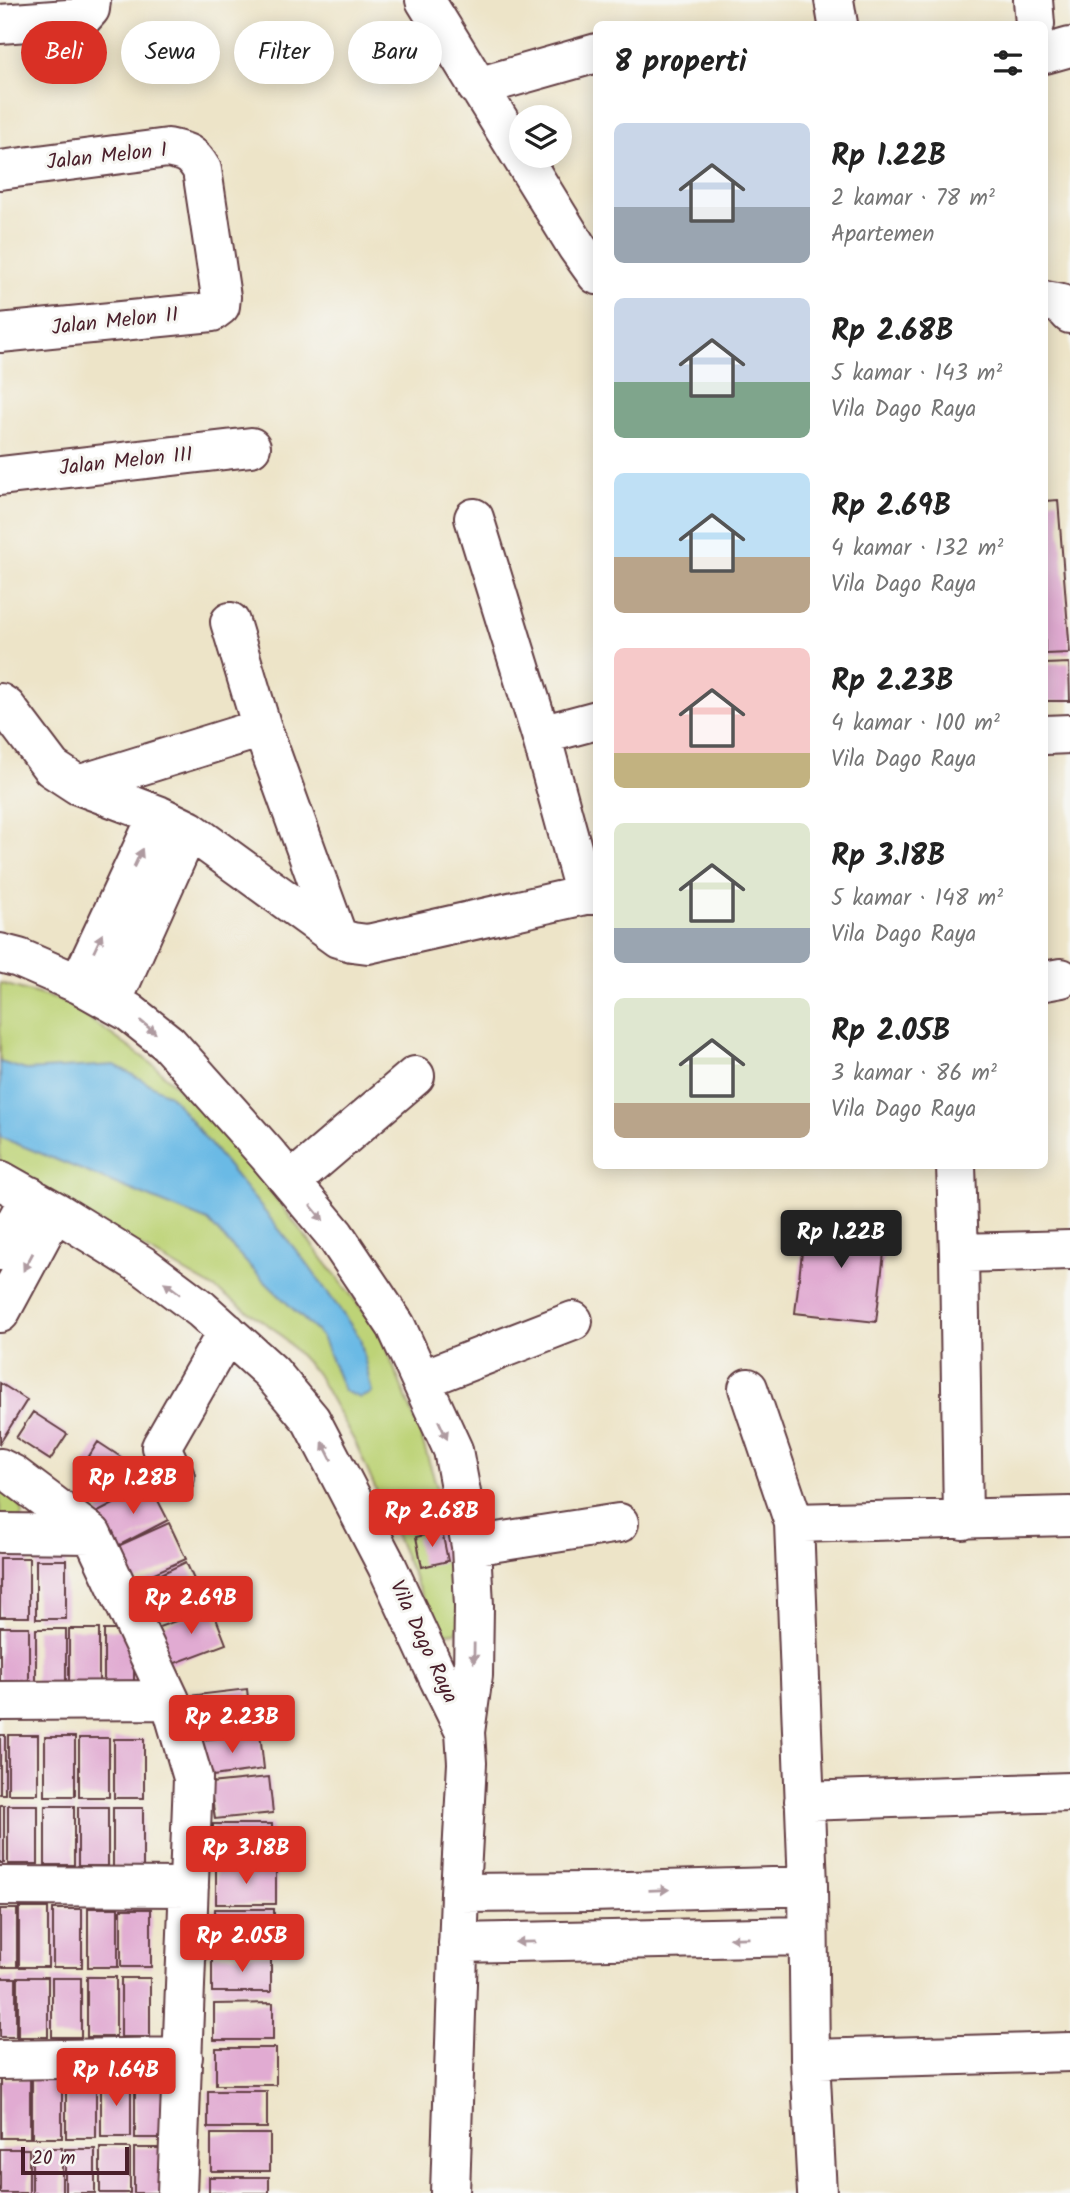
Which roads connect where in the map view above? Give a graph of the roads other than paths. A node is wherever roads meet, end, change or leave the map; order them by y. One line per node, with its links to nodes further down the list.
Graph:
1 (425, 0): 11 (street)
2 (834, 0): 5 (street)
3 (1033, 0): 6 (street)
4 (91, 1): 7 (street)
5 (838, 21)
6 (1035, 21)
7 (0, 24)
8 (1070, 47): 9 (street)
9 (1048, 53)
10 (593, 54): 11 (street)
11 (477, 87): 13 (street)
12 (0, 170): 14 (street, Jalan Melon I)
13 (590, 254)
14 (221, 297): 17 (street, Jalan Melon II)
15 (1048, 302): 16 (street)
16 (1070, 314)
17 (0, 333)
18 (251, 447): 19 (street, Jalan Melon III)
19 (0, 476)
20 (474, 518): 26 (street)
21 (230, 622): 24 (street)
22 (0, 704): 28 (street)
23 (593, 721): 26 (street)
24 (262, 728): 28 (street); 31 (street)
25 (1070, 734): 27 (street)
26 (541, 735): 30 (street)
27 (1048, 735)
28 (78, 785): 29 (street)
29 (173, 822): 31 (street); 33 (street)
30 (591, 895): 31 (street)
31 (338, 938)
32 (0, 953): 33 (street)
33 (96, 993): 36 (street, one-way to 36)
34 (415, 1076): 36 (street)
35 (956, 1169): 40 (street)
36 (290, 1182): 44 (street, one-way to 44)
37 (28, 1196): 39 (street); 41 (street, one-way to 41); 43 (street, Vila Dago Raya, one-way to 37)
38 (1070, 1250): 40 (street)
39 (0, 1251)
40 (959, 1253): 49 (street)
41 (2, 1304)
42 (573, 1321): 44 (street)
43 (227, 1332): 47 (street); 57 (street, Vila Dago Raya, one-way to 43)
44 (421, 1380): 54 (street, one-way to 54)
45 (748, 1388): 51 (street)
46 (0, 1468): 53 (street)
47 (175, 1477)
48 (1070, 1516): 49 (street)
49 (963, 1520): 51 (street)
50 (619, 1523): 54 (street)
51 (794, 1523): 59 (street)
52 (0, 1533): 53 (street)
53 (92, 1534): 55 (street)
54 (471, 1546): 57 (street, one-way to 57)
55 (170, 1700): 56 (street); 62 (street)
56 (0, 1701)
57 (465, 1732): 63 (street, Vila Dago Raya)
58 (1070, 1792): 59 (street)
59 (804, 1801): 61 (street)
60 (0, 1886): 62 (street)
61 (808, 1886): 63 (street, one-way to 61); 64 (street)
62 (189, 1887): 67 (street)
63 (460, 1893): 65 (street, Vila Dago Raya)
64 (807, 1936): 65 (street, one-way to 65); 68 (street)
65 (458, 1943): 71 (street, Vila Dago Raya)
66 (1070, 2052): 68 (street)
67 (183, 2057): 69 (street); 70 (street)
68 (810, 2059): 72 (street)
69 (0, 2060)
70 (177, 2193)
71 (450, 2193)
72 (817, 2193)

